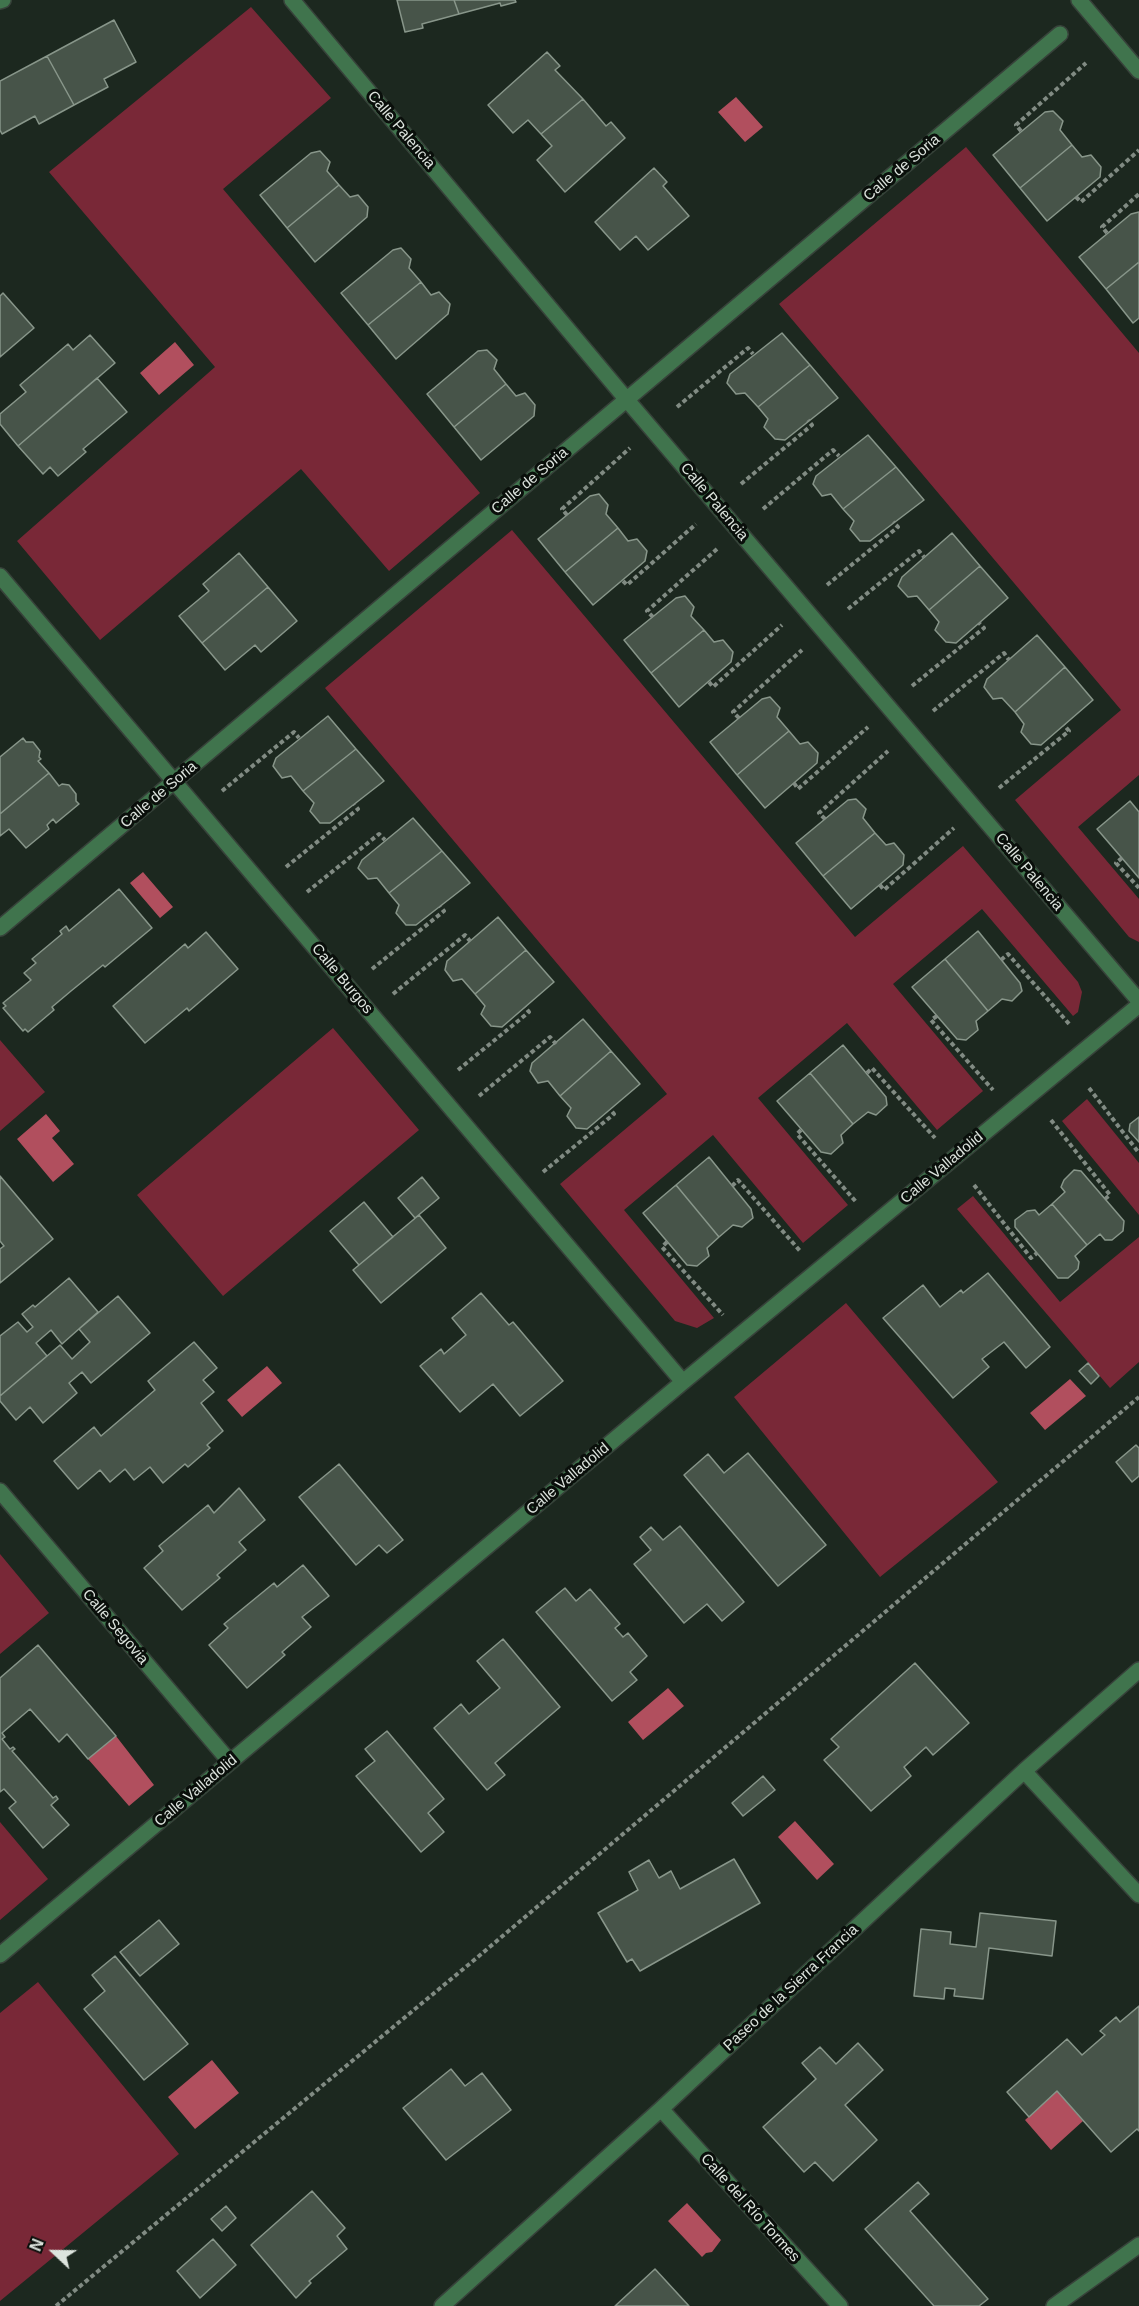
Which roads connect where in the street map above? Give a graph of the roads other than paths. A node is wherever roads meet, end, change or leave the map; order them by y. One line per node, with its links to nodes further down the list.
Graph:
1 (292, 0): 5 (street, Calle Palencia)
2 (1079, 0): 4 (street)
3 (1060, 34): 5 (street, Calle de Soria)
4 (1139, 71)
5 (627, 400): 7 (street, Calle de Soria); 9 (street, Calle Palencia)
6 (0, 576): 7 (street, Calle Burgos)
7 (174, 782): 8 (street, Calle de Soria); 10 (street, Calle Burgos)
8 (0, 928)
9 (1139, 1003): 10 (street, Calle Valladolid)
10 (683, 1382): 13 (street, Calle Valladolid)
11 (0, 1491): 13 (street, Calle Segovia)
12 (1139, 1670): 14 (street, Paseo de la Sierra Francia)
13 (230, 1762): 16 (street, Calle Valladolid)
14 (1024, 1771): 15 (street); 17 (street, Paseo de la Sierra Francia)
15 (1139, 1895)
16 (0, 1955)
17 (661, 2109): 19 (street, Paseo de la Sierra Francia); 20 (street, Calle del Río Tormes)
18 (1139, 2245): 21 (street)
19 (442, 2306)
20 (840, 2306)
21 (1054, 2306)

